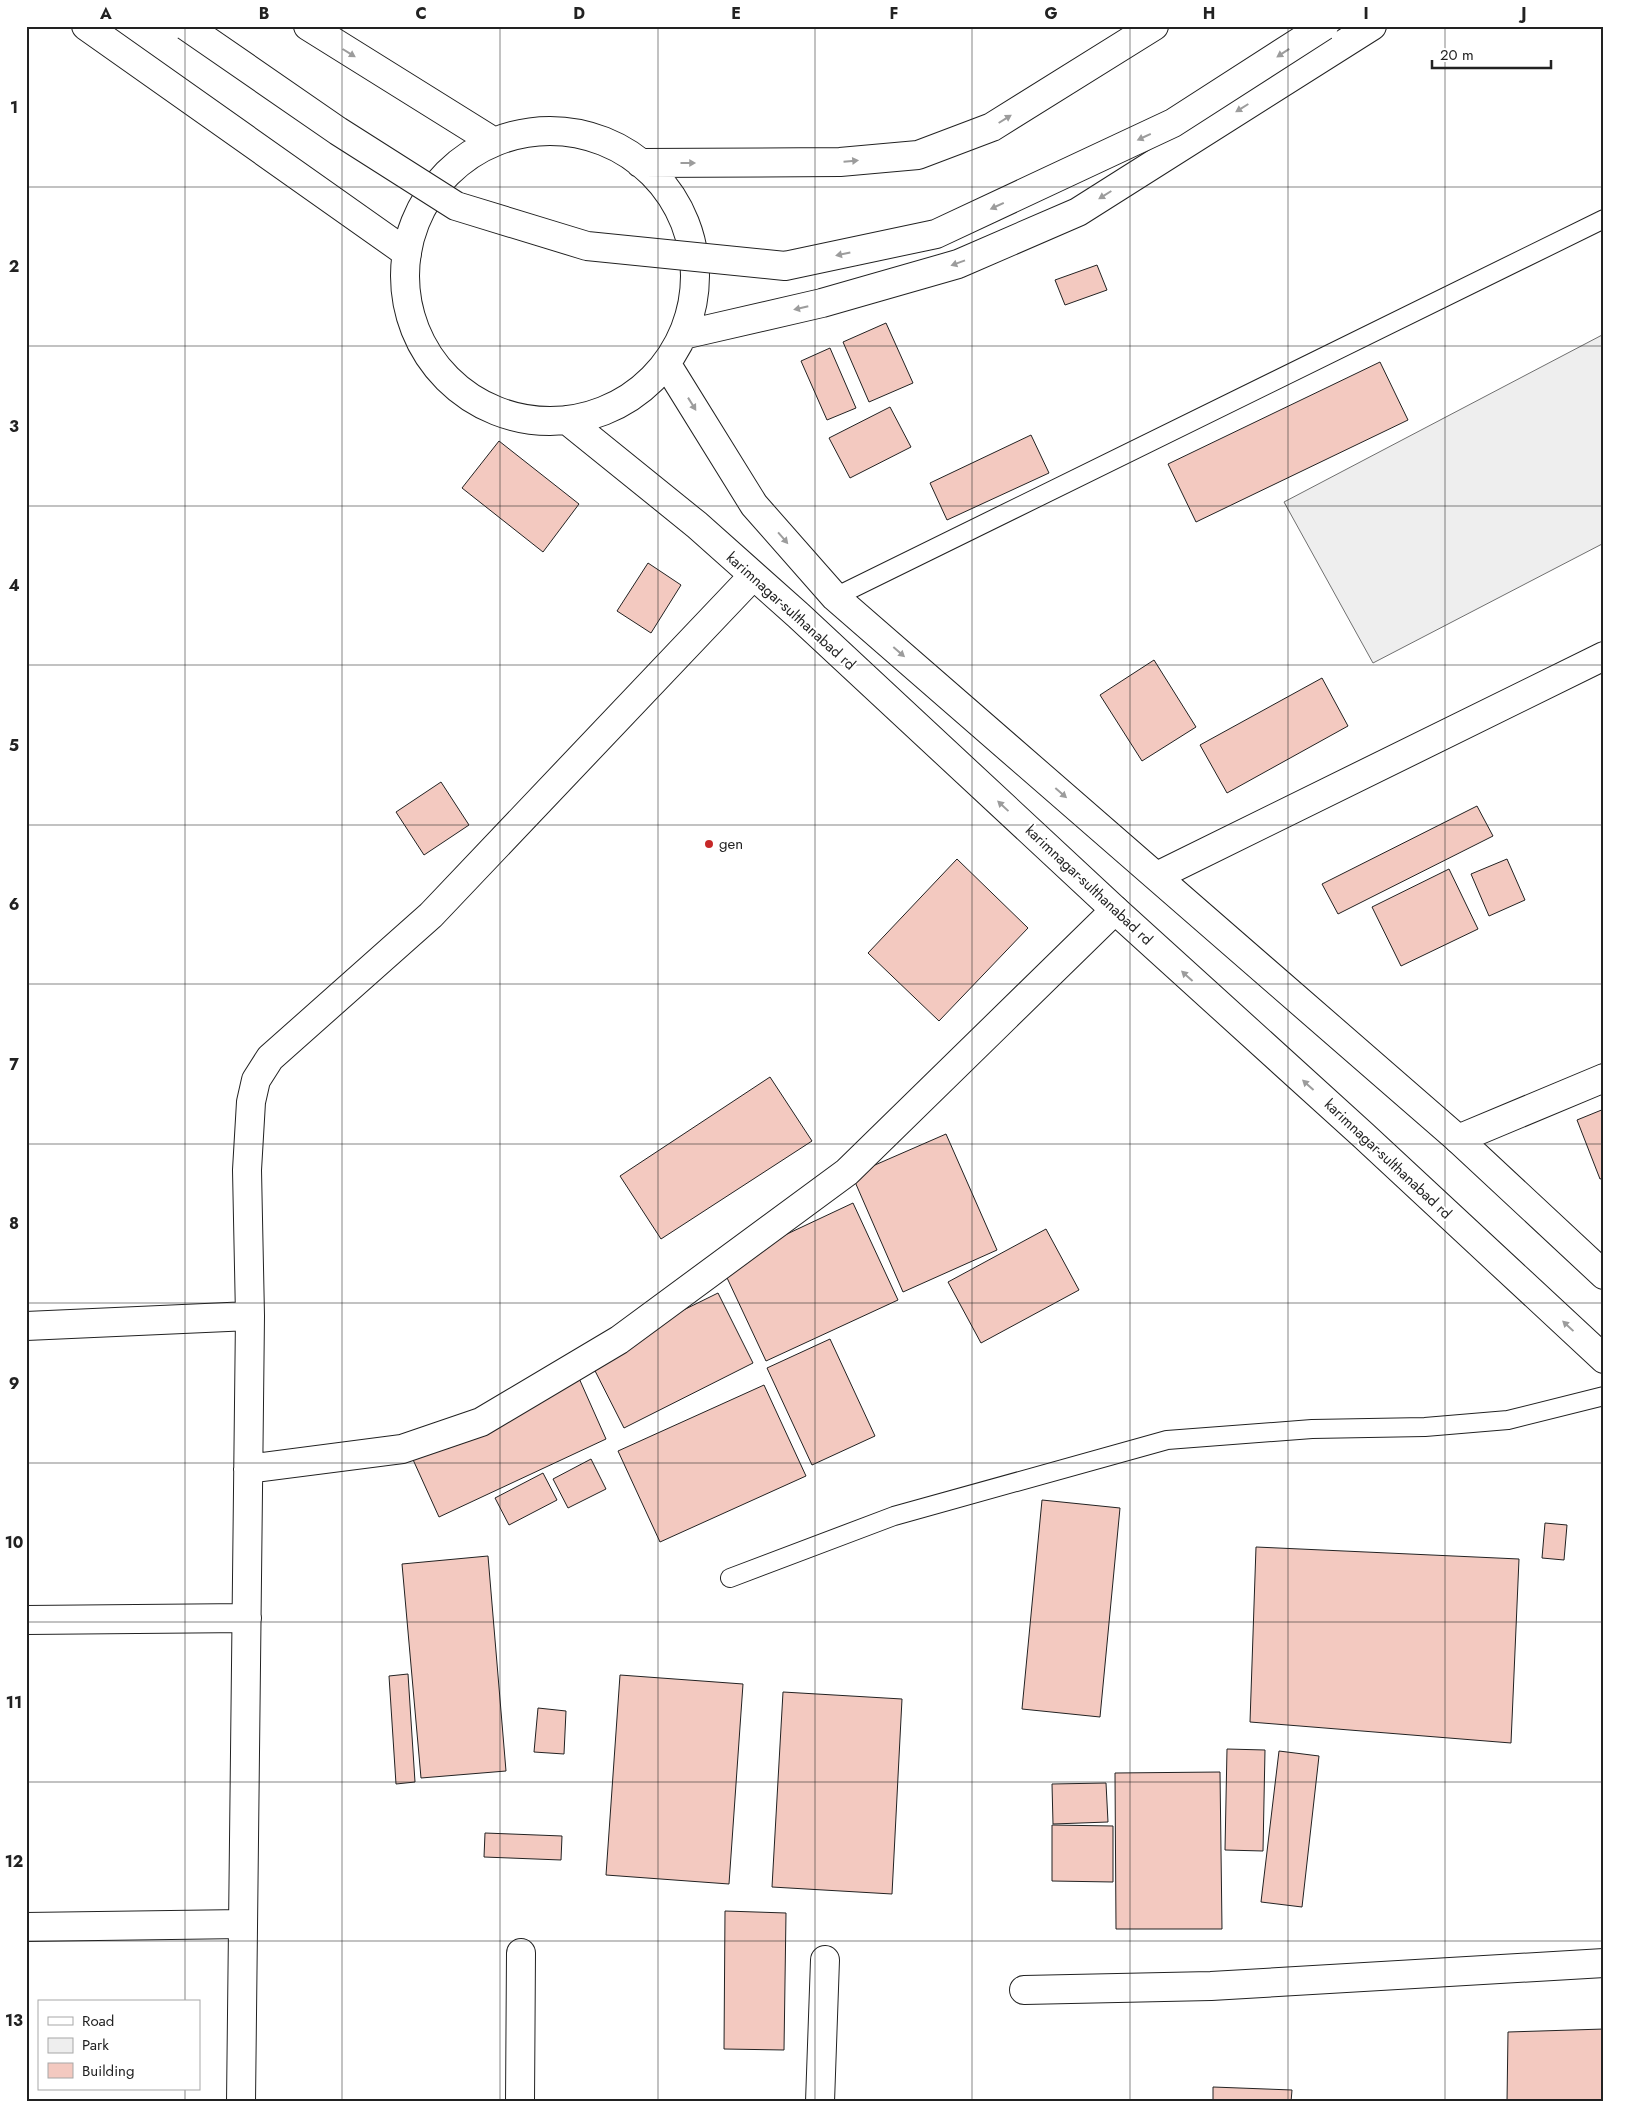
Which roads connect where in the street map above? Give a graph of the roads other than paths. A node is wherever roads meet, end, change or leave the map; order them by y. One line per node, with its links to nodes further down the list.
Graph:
1 (86, 26): 10 (main road)
2 (186, 26): 5 (main road, one-way to 2, bridge)
3 (308, 26): 7 (main road, one-way to 7)
4 (1154, 26): 8 (main road, one-way to 4)
5 (1324, 26)
6 (1372, 26): 11 (main road, one-way to 11)
7 (494, 142): 8 (main road); 10 (main road)
8 (640, 163): 11 (main road)
9 (1604, 219): 15 (lane)
10 (406, 253): 13 (main road)
11 (683, 335): 12 (main road)
12 (666, 363): 13 (main road); 15 (main road, one-way to 15)
13 (567, 420): 14 (main road, karimnagar-sulthanabad rd)
14 (753, 576): 18 (main road, karimnagar-sulthanabad rd, one-way to 14); 22 (main road)
15 (835, 597): 17 (main road, one-way to 17)
16 (1604, 656): 17 (main road)
17 (1157, 876): 20 (main road)
18 (1114, 910): 24 (main road, karimnagar-sulthanabad rd, one-way to 18); 26 (main road)
19 (1604, 1078): 20 (main road)
20 (1458, 1139): 21 (main road)
21 (1604, 1274)
22 (250, 1316): 23 (main road); 26 (main road)
23 (26, 1326)
24 (1604, 1359)
25 (1604, 1396): 27 (lane)
26 (248, 1469): 28 (main road)
27 (730, 1578)
28 (247, 1618): 29 (main road); 30 (main road)
29 (26, 1620)
30 (243, 1924): 31 (main road); 36 (main road)
31 (26, 1927)
32 (521, 1953): 37 (main road)
33 (825, 1960): 38 (main road)
34 (1604, 1963): 35 (main road)
35 (1024, 1990)
36 (241, 2102)
37 (520, 2102)
38 (820, 2102)

